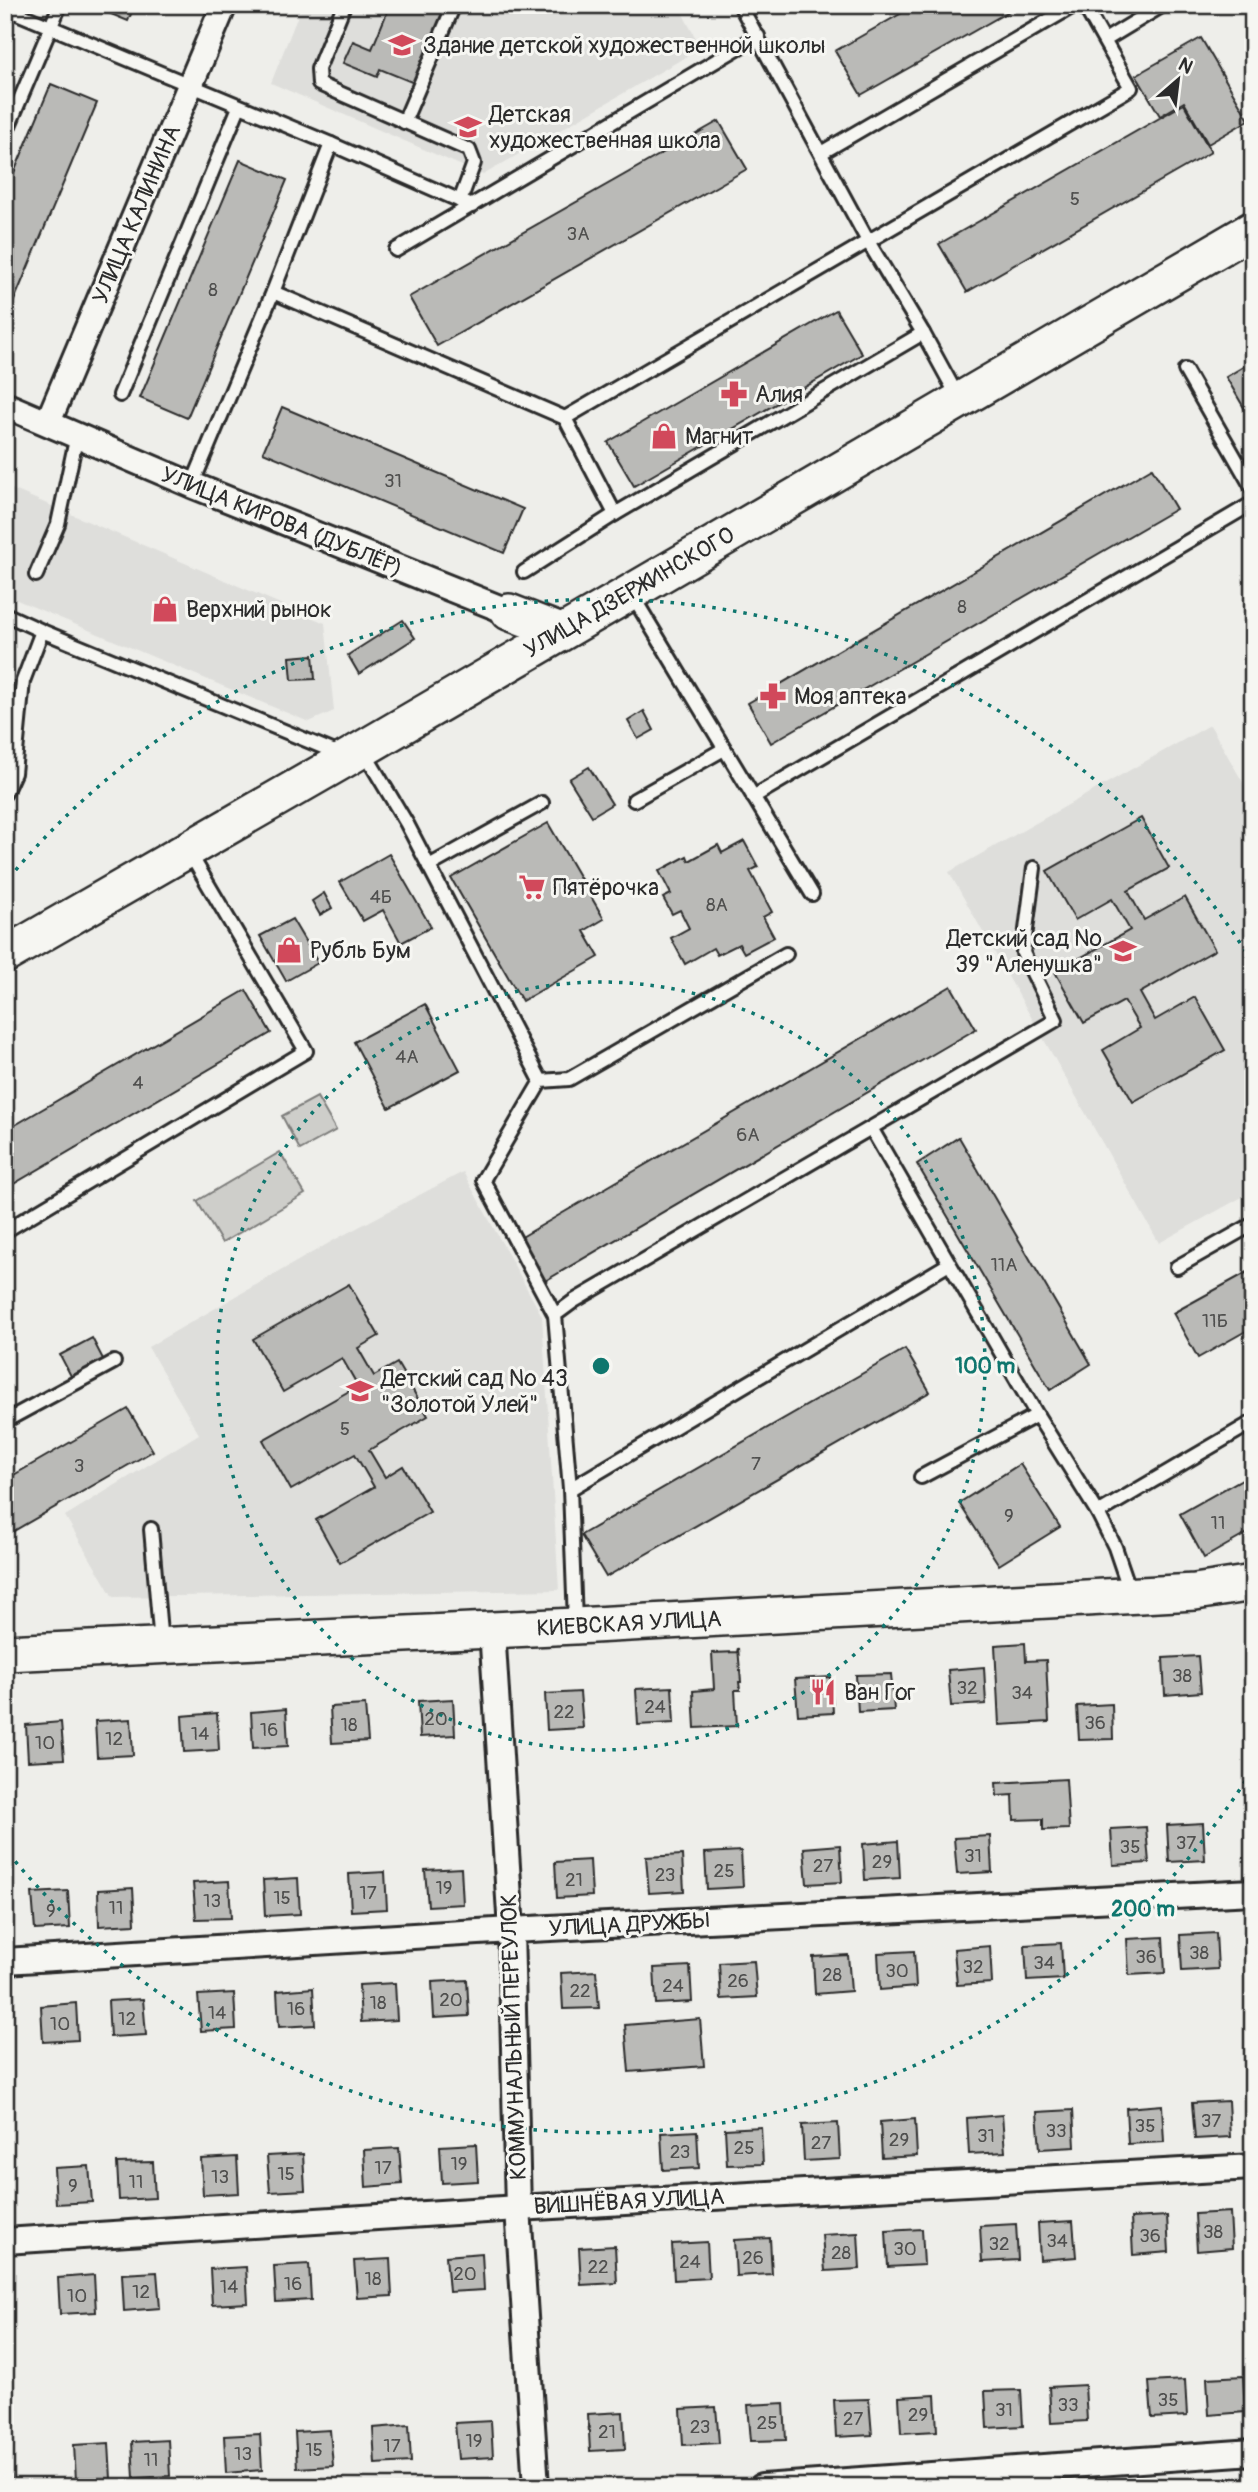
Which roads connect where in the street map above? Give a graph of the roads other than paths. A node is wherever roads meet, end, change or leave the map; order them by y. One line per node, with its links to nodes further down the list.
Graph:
1 (60, 5): 10 (lane)
2 (224, 5): 13 (street, УЛИЦА КАЛИНИНА)
3 (344, 5): 15 (lane)
4 (454, 5): 15 (lane)
5 (740, 5): 11 (lane)
6 (1075, 5): 18 (lane)
7 (1084, 5): 12 (lane)
8 (1163, 5): 12 (lane)
9 (5, 8): 10 (lane)
10 (51, 27): 13 (lane); 16 (lane)
11 (758, 36): 18 (lane); 19 (lane)
12 (1105, 40): 21 (lane)
13 (191, 86): 14 (lane); 30 (street, УЛИЦА КАЛИНИНА)
14 (239, 107): 17 (lane); 26 (lane)
15 (404, 122): 19 (lane)
16 (5, 135)
17 (331, 144): 19 (lane); 23 (lane)
18 (821, 153): 21 (lane)
19 (466, 204): 22 (lane)
20 (1253, 229): 27 (main road, УЛИЦА ДЗЕРЖИНСКОГО)
21 (869, 243): 24 (lane); 29 (lane)
22 (396, 250)
23 (273, 292): 29 (lane); 32 (lane)
24 (923, 333): 27 (lane); 35 (lane)
25 (1185, 370): 33 (lane)
26 (120, 395)
27 (960, 400): 38 (main road, УЛИЦА ДЗЕРЖИНСКОГО)
28 (7, 410): 30 (street, УЛИЦА КИРОВА (ДУБЛЁР))
29 (565, 418): 35 (lane)
30 (48, 422): 31 (street, УЛИЦА КИРОВА (ДУБЛЁР))
31 (77, 435): 32 (street, УЛИЦА КИРОВА (ДУБЛЁР)); 37 (lane)
32 (192, 485): 39 (street, УЛИЦА КИРОВА (ДУБЛЁР))
33 (1253, 489)
34 (1253, 502): 46 (lane)
35 (615, 514): 36 (lane)
36 (524, 572)
37 (36, 575)
38 (630, 592): 42 (main road, УЛИЦА ДЗЕРЖИНСКОГО); 43 (lane)
39 (509, 612): 42 (main road, УЛИЦА КИРОВА (ДУБЛЁР))
40 (5, 614): 41 (lane)
41 (42, 631): 44 (lane); 45 (lane)
42 (561, 632): 44 (main road, УЛИЦА ДЗЕРЖИНСКОГО)
43 (724, 748): 46 (lane); 47 (lane)
44 (355, 753): 49 (main road, УЛИЦА ДЗЕРЖИНСКОГО); 50 (lane)
45 (5, 793)
46 (754, 797): 52 (lane)
47 (634, 800)
48 (542, 803): 50 (lane)
49 (187, 849): 54 (main road, УЛИЦА ДЗЕРЖИНСКОГО); 58 (lane)
50 (429, 866): 55 (lane)
51 (1034, 868): 56 (lane)
52 (812, 894)
53 (786, 954): 55 (lane)
54 (5, 955)
55 (541, 1082): 61 (lane)
56 (871, 1128): 59 (lane); 61 (lane)
57 (1253, 1224): 60 (lane)
58 (5, 1231)
59 (950, 1264): 63 (lane); 67 (lane)
60 (1177, 1266)
61 (555, 1315): 67 (lane)
62 (114, 1362): 64 (lane)
63 (1037, 1415): 66 (lane); 68 (lane)
64 (5, 1421)
65 (1253, 1422): 68 (lane)
66 (921, 1477)
67 (570, 1489): 72 (lane)
68 (1098, 1513): 71 (lane)
69 (151, 1529): 74 (lane)
70 (1253, 1583): 71 (main road, КИЕВСКАЯ УЛИЦА)
71 (1132, 1595): 72 (main road, КИЕВСКАЯ УЛИЦА)
72 (575, 1626): 73 (main road, КИЕВСКАЯ УЛИЦА)
73 (492, 1629): 74 (main road, КИЕВСКАЯ УЛИЦА); 77 (street, КОММУНАЛЬНЫЙ ПЕРЕУЛОК)
74 (161, 1646): 75 (main road, КИЕВСКАЯ УЛИЦА)
75 (5, 1653)
76 (1253, 1892): 77 (street, УЛИЦА ДРУЖБЫ)
77 (511, 1930): 78 (street, УЛИЦА ДРУЖБЫ); 80 (street, КОММУНАЛЬНЫЙ ПЕРЕУЛОК)
78 (5, 1961)
79 (1253, 2167): 80 (street, ВИШНЁВАЯ УЛИЦА)
80 (517, 2208): 81 (street, ВИШНЁВАЯ УЛИЦА); 83 (street, КОММУНАЛЬНЫЙ ПЕРЕУЛОК)
81 (5, 2241)
82 (1253, 2452): 84 (street)
83 (536, 2487)
84 (762, 2487)

